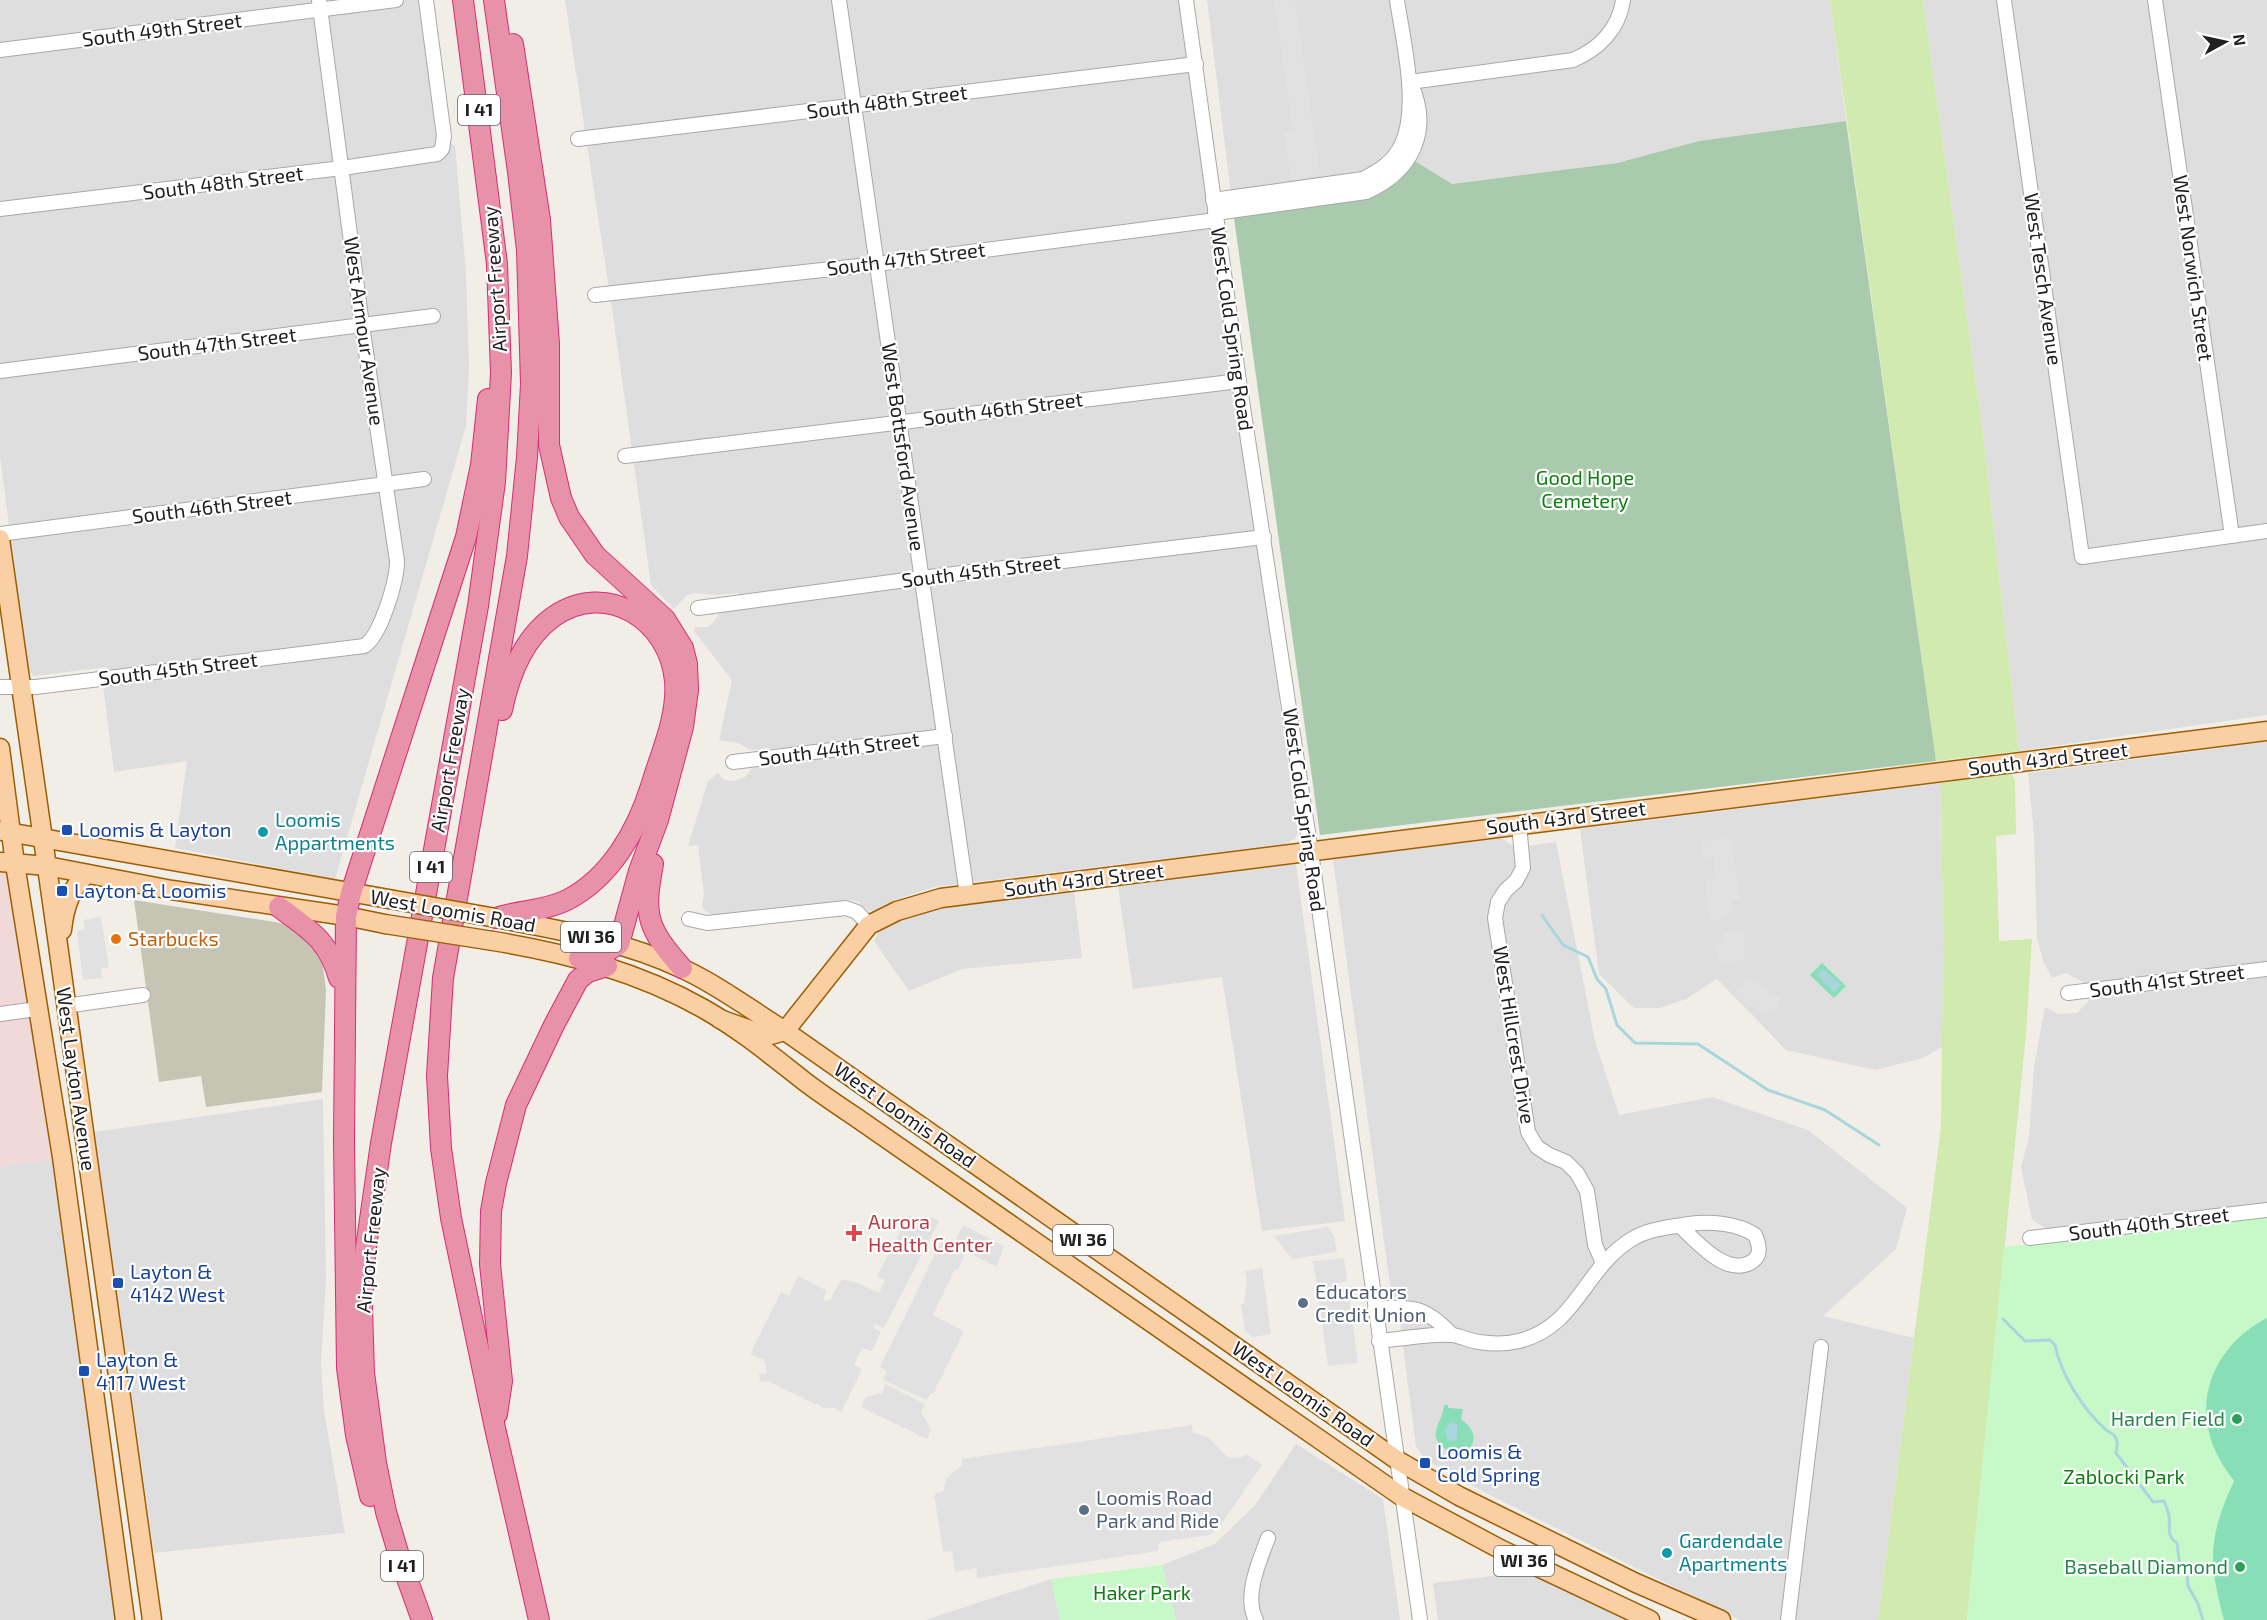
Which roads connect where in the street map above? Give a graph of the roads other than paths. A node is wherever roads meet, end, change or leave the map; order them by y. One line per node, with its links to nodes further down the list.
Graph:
1 (396, 0): 12 (street, South 49th Street)
2 (426, 0): 18 (street, South 48th Street)
3 (463, 0): 21 (highway, Airport Freeway / I 41)
4 (494, 0): 50 (highway, Airport Freeway / I 41)
5 (506, 0): 45 (highway)
6 (839, 0): 16 (street, West Bottsford Avenue)
7 (1186, 0): 14 (street, West Cold Spring Road)
8 (1397, 0): 15 (street)
9 (1623, 0): 15 (street)
10 (2004, 0): 34 (street, West Tesch Avenue)
11 (2155, 0): 34 (street, West Norwich Street)
12 (320, 5): 13 (street, South 49th Street); 18 (street, West Armour Avenue)
13 (0, 50)
14 (1196, 63): 16 (street, South 48th Street); 20 (street, West Cold Spring Road)
15 (1410, 82): 20 (street, South 47th Street)
16 (854, 106): 17 (street, South 48th Street); 22 (street, West Bottsford Avenue)
17 (578, 140)
18 (342, 168): 19 (street, South 48th Street); 25 (street, West Armour Avenue)
19 (0, 209)
20 (1215, 211): 22 (street, South 47th Street); 27 (street, West Cold Spring Road)
21 (493, 220): 54 (highway); 90 (highway, Airport Freeway / I 41)
22 (877, 264): 23 (street, South 47th Street); 28 (street, West Bottsford Avenue)
23 (595, 295)
24 (433, 316): 25 (street, South 47th Street)
25 (362, 325): 26 (street, South 47th Street); 31 (street, West Armour Avenue)
26 (0, 371)
27 (1239, 381): 28 (street, South 46th Street); 35 (street, West Cold Spring Road)
28 (899, 421): 29 (street, South 46th Street); 36 (street, West Bottsford Avenue)
29 (625, 456)
30 (424, 479): 31 (street, South 46th Street)
31 (386, 484): 33 (street, South 46th Street); 38 (street, West Armour Avenue)
32 (2267, 531): 34 (street)
33 (0, 536): 40 (main road, West Layton Avenue)
34 (2232, 536)
35 (1264, 537): 36 (street, South 45th Street); 49 (street, West Cold Spring Road)
36 (921, 578): 37 (street, South 45th Street); 42 (street, West Bottsford Avenue)
37 (698, 608)
38 (356, 647): 40 (street, South 45th Street)
39 (0, 687): 40 (street, South 45th Street)
40 (22, 687): 48 (main road, West Layton Avenue)
41 (2267, 731): 46 (main road, South 43rd Street)
42 (945, 736): 44 (street, South 44th Street); 55 (street, West Bottsford Avenue)
43 (0, 748): 47 (main road, West Layton Avenue)
44 (733, 762)
45 (658, 820): 61 (highway); 65 (highway)
46 (1519, 824): 49 (main road, South 43rd Street); 81 (street, West Hillcrest Drive)
47 (5, 832): 48 (main road, West Loomis Road / WI 36); 51 (main road, West Layton Avenue)
48 (44, 838): 52 (main road, West Layton Avenue); 54 (main road, West Loomis Road / WI 36)
49 (1311, 852): 55 (main road, South 43rd Street); 83 (street, West Cold Spring Road)
50 (463, 861): 58 (highway); 87 (highway, Airport Freeway / I 41)
51 (8, 863): 52 (main road, West Loomis Road / WI 36); 71 (main road, West Layton Avenue)
52 (47, 866): 53 (main road, West Loomis Road / WI 36); 62 (main road, West Layton Avenue)
53 (87, 874): 56 (main road, West Loomis Road / WI 36); 62 (main road)
54 (351, 893): 57 (highway); 58 (main road, West Loomis Road / WI 36, bridge)
55 (967, 895): 60 (main road, South 43rd Street)
56 (279, 907): 57 (main road, West Loomis Road / WI 36); 69 (highway)
57 (346, 916): 63 (main road, West Loomis Road / WI 36, bridge); 69 (highway)
58 (496, 918): 61 (main road, West Loomis Road / WI 36)
59 (688, 919): 60 (street)
60 (869, 925): 74 (main road, South 43rd Street)
61 (619, 944): 63 (highway); 65 (main road, West Loomis Road / WI 36)
62 (60, 953): 70 (main road, West Layton Avenue)
63 (579, 958): 64 (main road, West Loomis Road / WI 36)
64 (607, 966): 73 (main road, West Loomis Road / WI 36); 87 (highway)
65 (682, 968): 74 (main road, West Loomis Road / WI 36)
66 (2267, 969): 67 (street, South 41st Street)
67 (2068, 993)
68 (143, 995): 70 (street)
69 (344, 995): 90 (highway)
70 (65, 1006): 93 (main road, West Layton Avenue)
71 (38, 1009): 72 (street); 92 (main road, West Layton Avenue)
72 (0, 1014)
73 (720, 1019): 74 (main road); 75 (main road, West Loomis Road / WI 36)
74 (785, 1031): 76 (main road, West Loomis Road / WI 36)
75 (771, 1053): 76 (main road); 82 (main road, West Loomis Road / WI 36)
76 (847, 1075): 80 (main road, West Loomis Road / WI 36)
77 (2267, 1209): 79 (street, South 40th Street)
78 (1680, 1226): 78 (street); 81 (street)
79 (2030, 1238)
80 (1098, 1250): 82 (main road); 88 (main road, West Loomis Road / WI 36)
81 (1603, 1263): 84 (street)
82 (1084, 1275): 89 (main road, West Loomis Road / WI 36)
83 (1375, 1309): 84 (street); 85 (street, West Cold Spring Road)
84 (1452, 1335): 85 (street)
85 (1380, 1341): 88 (street, West Cold Spring Road)
86 (1821, 1347): 100 (street)
87 (495, 1428): 95 (highway, Airport Freeway / I 41)
88 (1397, 1460): 89 (street, West Cold Spring Road); 99 (main road, West Loomis Road / WI 36)
89 (1401, 1496): 97 (street, West Cold Spring Road); 98 (main road, West Loomis Road / WI 36)
90 (386, 1512): 94 (highway, Airport Freeway / I 41)
91 (1268, 1538): 96 (street)
92 (125, 1620)
93 (152, 1620)
94 (422, 1620)
95 (539, 1620)
96 (1256, 1620)
97 (1420, 1620)
98 (1650, 1620)
99 (1721, 1620)
100 (1788, 1620)

